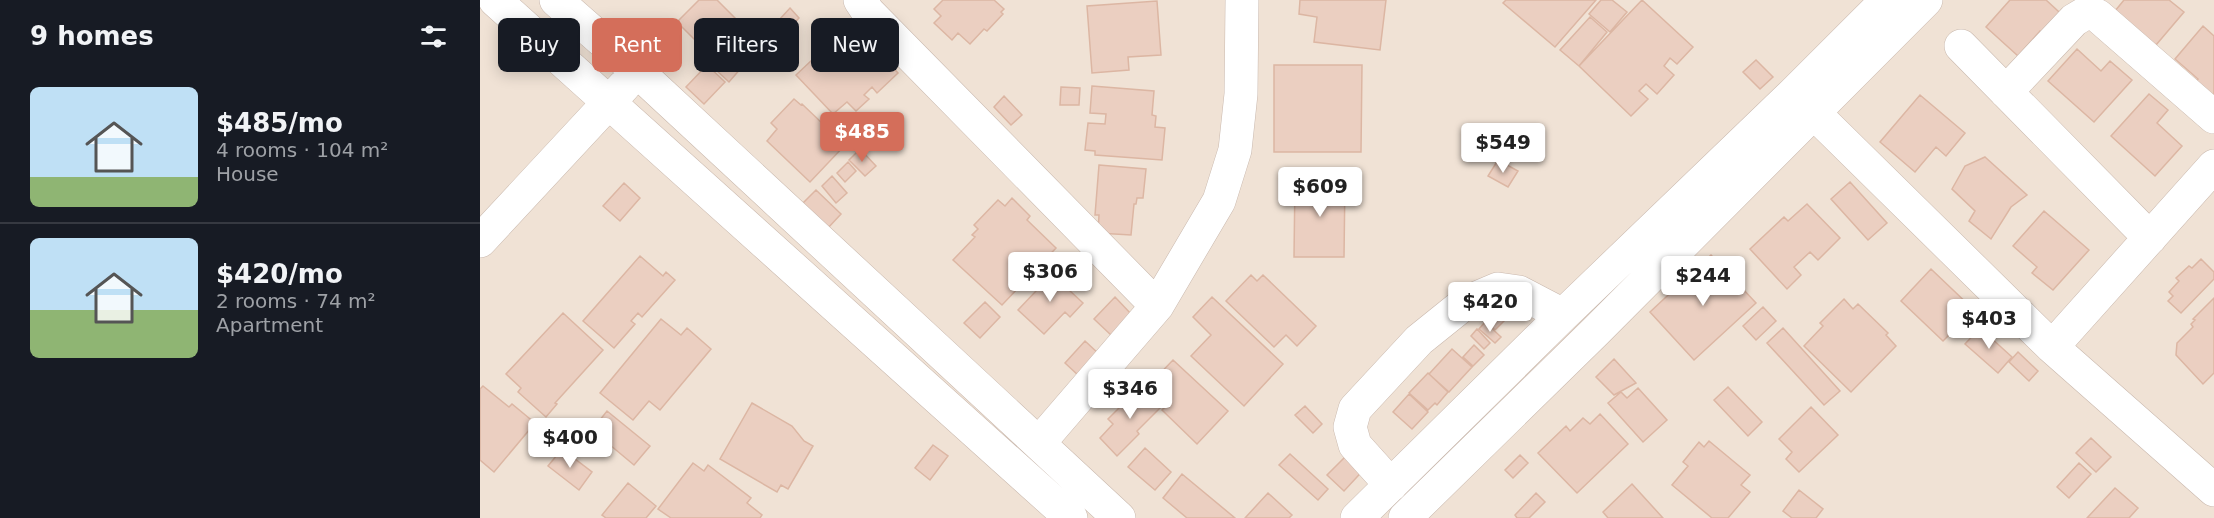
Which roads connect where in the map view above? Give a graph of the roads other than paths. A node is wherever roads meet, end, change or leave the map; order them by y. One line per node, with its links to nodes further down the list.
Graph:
1 (495, 0): 12 (street)
2 (556, 0): 7 (street)
3 (860, 0): 17 (street)
4 (1242, 0): 17 (street)
5 (1887, 0): 11 (street)
6 (1926, 0): 11 (street)
7 (592, 32)
8 (1961, 46): 10 (street)
9 (638, 72): 12 (street); 20 (street)
10 (2006, 92): 13 (street); 15 (street)
11 (1805, 101): 18 (street); 19 (street); 26 (street)
12 (608, 102): 16 (street); 23 (street)
13 (2214, 117)
14 (2214, 166): 15 (street)
15 (2150, 238): 19 (street)
16 (480, 241)
17 (1157, 306): 20 (street)
18 (1563, 315): 21 (street); 21 (street)
19 (2052, 347): 22 (street)
20 (1039, 443): 24 (street)
21 (1391, 485): 25 (street)
22 (2214, 490)
23 (1071, 518)
24 (1119, 518)
25 (1357, 518)
26 (1405, 518)

